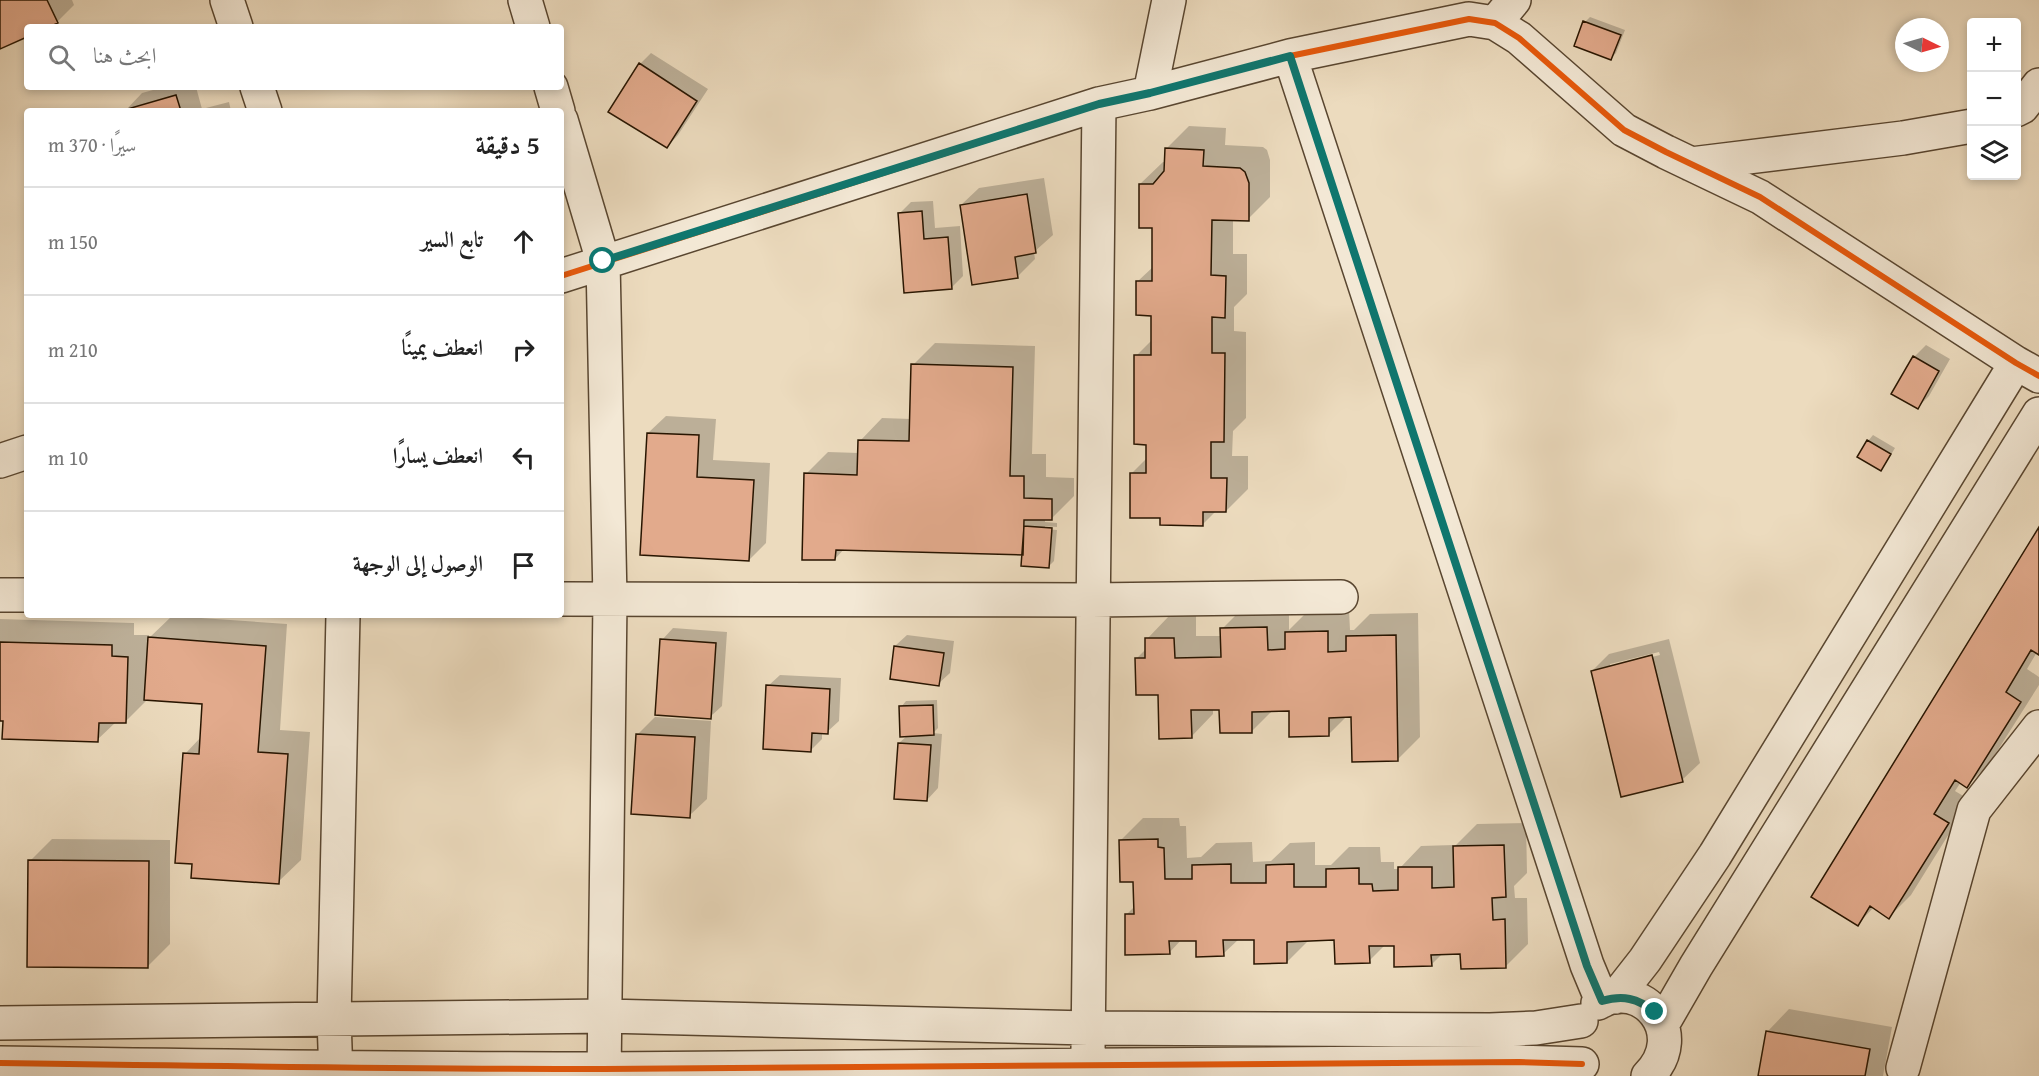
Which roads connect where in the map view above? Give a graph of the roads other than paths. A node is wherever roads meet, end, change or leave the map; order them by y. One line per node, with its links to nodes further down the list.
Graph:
1 (227, 0): 5 (street)
2 (525, 0): 6 (street)
3 (1169, 0): 11 (street)
4 (1504, 11): 7 (street); 18 (street)
5 (235, 24)
6 (532, 24)
7 (1290, 56): 11 (street); 33 (street)
8 (2039, 85): 15 (street)
9 (258, 90): 13 (street)
10 (552, 90): 14 (street)
11 (1150, 93): 12 (street)
12 (1099, 104): 19 (street); 30 (street)
13 (264, 108)
14 (557, 108)
15 (2021, 108)
16 (1967, 127): 18 (street)
17 (564, 130): 19 (street)
18 (1691, 164): 21 (street)
19 (603, 261): 20 (street); 29 (street)
20 (564, 275)
21 (2027, 370): 33 (street)
22 (2039, 414): 37 (street)
23 (24, 453): 24 (street)
24 (0, 461)
25 (0, 595): 26 (street)
26 (24, 595)
27 (1341, 597): 30 (street)
28 (564, 599): 29 (street)
29 (610, 600): 30 (street); 34 (street)
30 (1092, 600): 38 (street)
31 (343, 618): 35 (street)
32 (2039, 727): 40 (street)
33 (1600, 1006): 37 (street); 38 (street); 44 (street)
34 (606, 1016): 35 (street); 38 (street); 43 (street)
35 (334, 1019): 36 (street); 41 (street)
36 (0, 1023)
37 (1662, 1025): 45 (street)
38 (1088, 1028): 42 (street)
39 (0, 1063): 41 (street)
40 (1903, 1068)
41 (336, 1072): 43 (street)
42 (1089, 1072): 43 (street); 44 (street)
43 (604, 1073)
44 (1590, 1073)
45 (1648, 1076)

